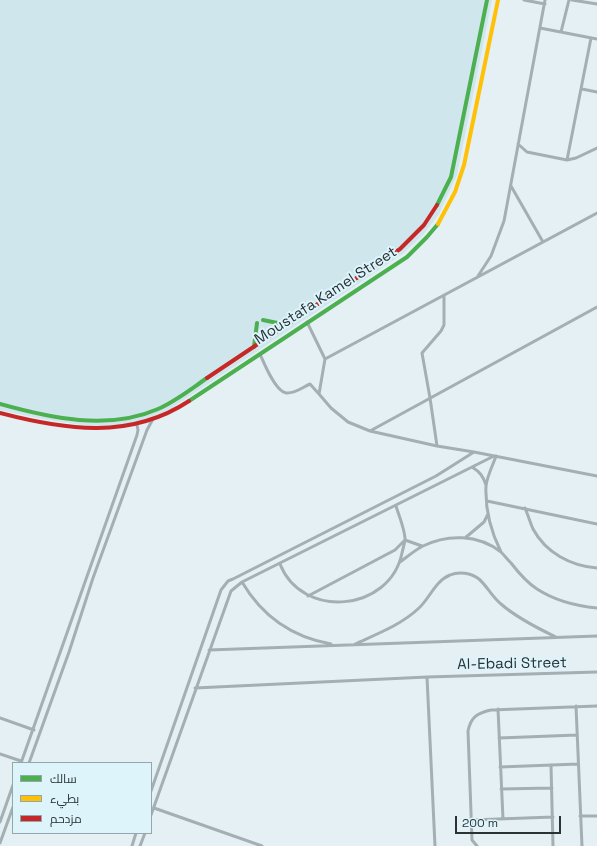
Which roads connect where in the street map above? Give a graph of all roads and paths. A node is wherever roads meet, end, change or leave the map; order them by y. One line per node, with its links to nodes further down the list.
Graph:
1 (487, 0): 17 (street, Moustafa Kamel Street)
2 (498, 0): 18 (street, Moustafa Kamel Street)
3 (524, 0): 6 (street)
4 (569, 0): 9 (street)
5 (572, 0): 7 (street)
6 (545, 2): 8 (street)
7 (597, 4)
8 (540, 28): 9 (street); 14 (street)
9 (561, 32): 10 (street)
10 (591, 38): 11 (street); 12 (street)
11 (597, 39)
12 (582, 89): 13 (street); 16 (street)
13 (597, 92)
14 (518, 144): 16 (street); 19 (street)
15 (597, 148): 16 (street)
16 (567, 160)
17 (455, 163): 18 (street); 28 (street, Moustafa Kamel Street)
18 (464, 165): 26 (street, Moustafa Kamel Street)
19 (510, 185): 21 (street); 22 (street)
20 (597, 213): 21 (street)
21 (543, 242): 22 (street)
22 (476, 278): 23 (street)
23 (444, 295): 35 (street); 37 (street)
24 (597, 307): 37 (street)
25 (263, 320): 28 (street)
26 (307, 322): 31 (street, Moustafa Kamel Street); 35 (street)
27 (257, 323): 33 (street)
28 (287, 325): 29 (street, Moustafa Kamel Street)
29 (273, 334): 30 (street, Moustafa Kamel Street); 31 (street)
30 (267, 338): 32 (street); 33 (street, Moustafa Kamel Street)
31 (278, 342): 32 (street, Moustafa Kamel Street)
32 (272, 345): 34 (street, Moustafa Kamel Street)
33 (254, 347): 40 (street, Moustafa Kamel Street)
34 (260, 354): 36 (street); 41 (street, Moustafa Kamel Street)
35 (325, 359): 36 (street)
36 (319, 394): 44 (street)
37 (430, 398): 44 (street); 45 (street)
38 (0, 404): 40 (street, Moustafa Kamel Street)
39 (0, 413): 42 (street, Moustafa Kamel Street)
40 (49, 416): 42 (street)
41 (153, 419): 43 (street, Moustafa Kamel Street); 83 (street)
42 (48, 423): 43 (street, Moustafa Kamel Street)
43 (137, 424): 78 (street)
44 (370, 431): 45 (street)
45 (437, 446): 46 (street)
46 (474, 452): 47 (street); 88 (street)
47 (495, 456): 48 (street); 49 (street); 50 (street)
48 (472, 467): 50 (street); 52 (street)
49 (597, 476)
50 (486, 485): 51 (street)
51 (487, 501): 53 (street); 54 (street)
52 (396, 506): 57 (street); 61 (street)
53 (525, 508): 55 (street); 62 (street)
54 (488, 514): 56 (street); 59 (street)
55 (597, 524)
56 (465, 538): 58 (street); 59 (street)
57 (405, 540): 58 (street); 60 (street); 64 (street)
58 (422, 546): 60 (street)
59 (501, 552): 65 (street)
60 (400, 562): 64 (street)
61 (280, 564): 63 (street); 64 (street)
62 (597, 568)
63 (242, 582): 69 (street); 70 (street)
64 (308, 596)
65 (597, 608)
66 (597, 636): 67 (street)
67 (557, 638): 68 (street); 68 (street)
68 (353, 645): 69 (street)
69 (337, 646): 70 (street)
70 (209, 650): 73 (street)
71 (597, 672): 72 (street, Al-Ebadi Street)
72 (427, 677): 73 (street, Al-Ebadi Street); 106 (street)
73 (196, 688): 91 (street)
74 (576, 706): 75 (street); 76 (street); 79 (street)
75 (597, 706)
76 (498, 709): 80 (street); 98 (street)
77 (0, 718): 78 (street)
78 (34, 730): 82 (street)
79 (577, 735): 80 (street); 84 (street)
80 (499, 738): 86 (street)
81 (0, 754): 82 (street)
82 (21, 762)
83 (29, 762)
84 (578, 764): 85 (street); 94 (street)
85 (551, 765): 86 (street); 89 (street)
86 (500, 767): 90 (street)
87 (12, 788): 99 (street)
88 (152, 788)
89 (552, 788): 90 (street); 96 (street)
90 (501, 790): 97 (street)
91 (154, 808): 93 (street); 105 (street)
92 (12, 810): 102 (street)
93 (152, 813)
94 (580, 816): 95 (street); 109 (street)
95 (597, 816)
96 (553, 817): 97 (street); 108 (street)
97 (503, 819): 98 (street)
98 (471, 820): 107 (street)
99 (0, 822)
100 (136, 834): 103 (street)
101 (145, 834): 104 (street)
102 (0, 843)
103 (132, 846)
104 (140, 846)
105 (262, 846)
106 (435, 846)
107 (477, 846)
108 (554, 846)
109 (582, 846)

